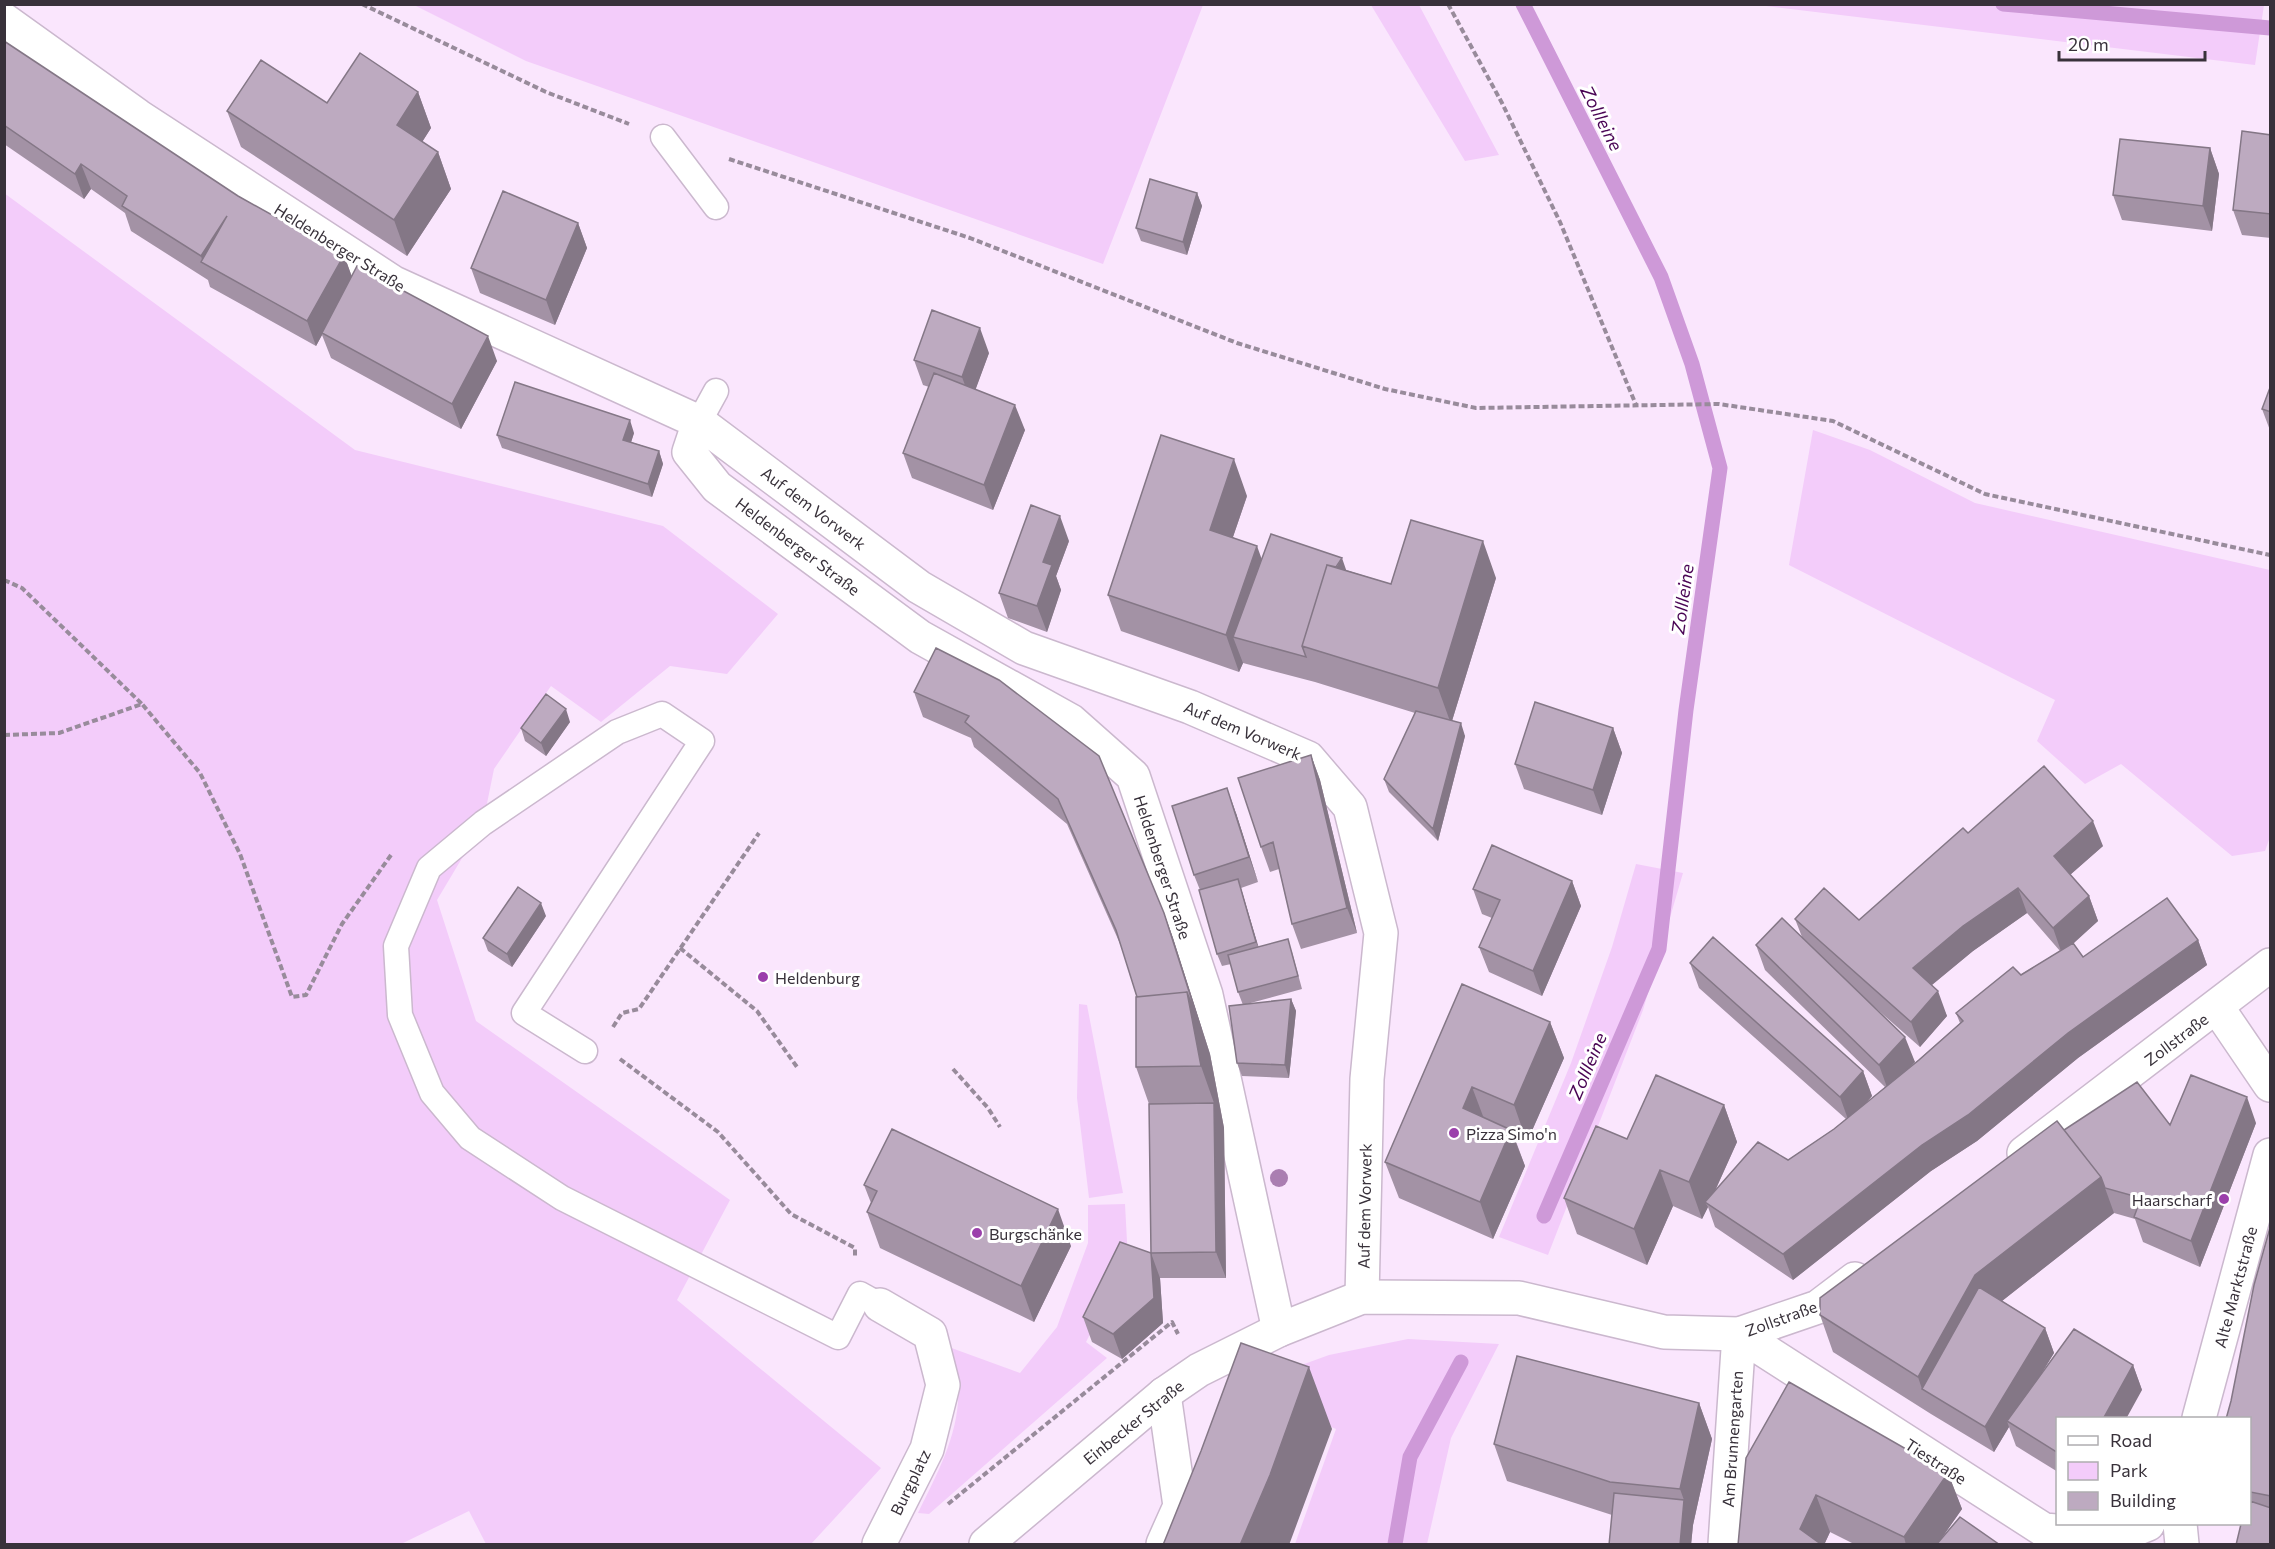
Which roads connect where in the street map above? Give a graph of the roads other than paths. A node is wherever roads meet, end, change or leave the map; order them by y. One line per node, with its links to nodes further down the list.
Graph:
1 (4, 20): 5 (street, Heldenberger Straße)
2 (663, 137): 3 (lane)
3 (716, 207)
4 (716, 391): 5 (lane)
5 (699, 422): 13 (street, Auf dem Vorwerk); 15 (street, Heldenberger Straße)
6 (2271, 965): 7 (street, Zollstraße)
7 (2217, 1007): 9 (street); 11 (street, Zollstraße)
8 (593, 1048): 14 (lane)
9 (2271, 1085)
10 (2271, 1155): 18 (street, Alte Marktstraße)
11 (1999, 1171)
12 (1875, 1264): 16 (street, Zollstraße)
13 (1362, 1297): 15 (street, Einbecker Straße); 16 (street, Zollstraße)
14 (880, 1305): 21 (street, Burgplatz)
15 (1279, 1330): 17 (street, Einbecker Straße)
16 (1739, 1334): 19 (street, Tiestraße); 24 (street, Am Brunnengarten)
17 (1164, 1394): 22 (street, Einbecker Straße); 23 (street)
18 (2200, 1417)
19 (2146, 1525)
20 (2180, 1525): 25 (street)
21 (879, 1545)
22 (986, 1545)
23 (1163, 1545)
24 (1725, 1545)
25 (2182, 1545)

